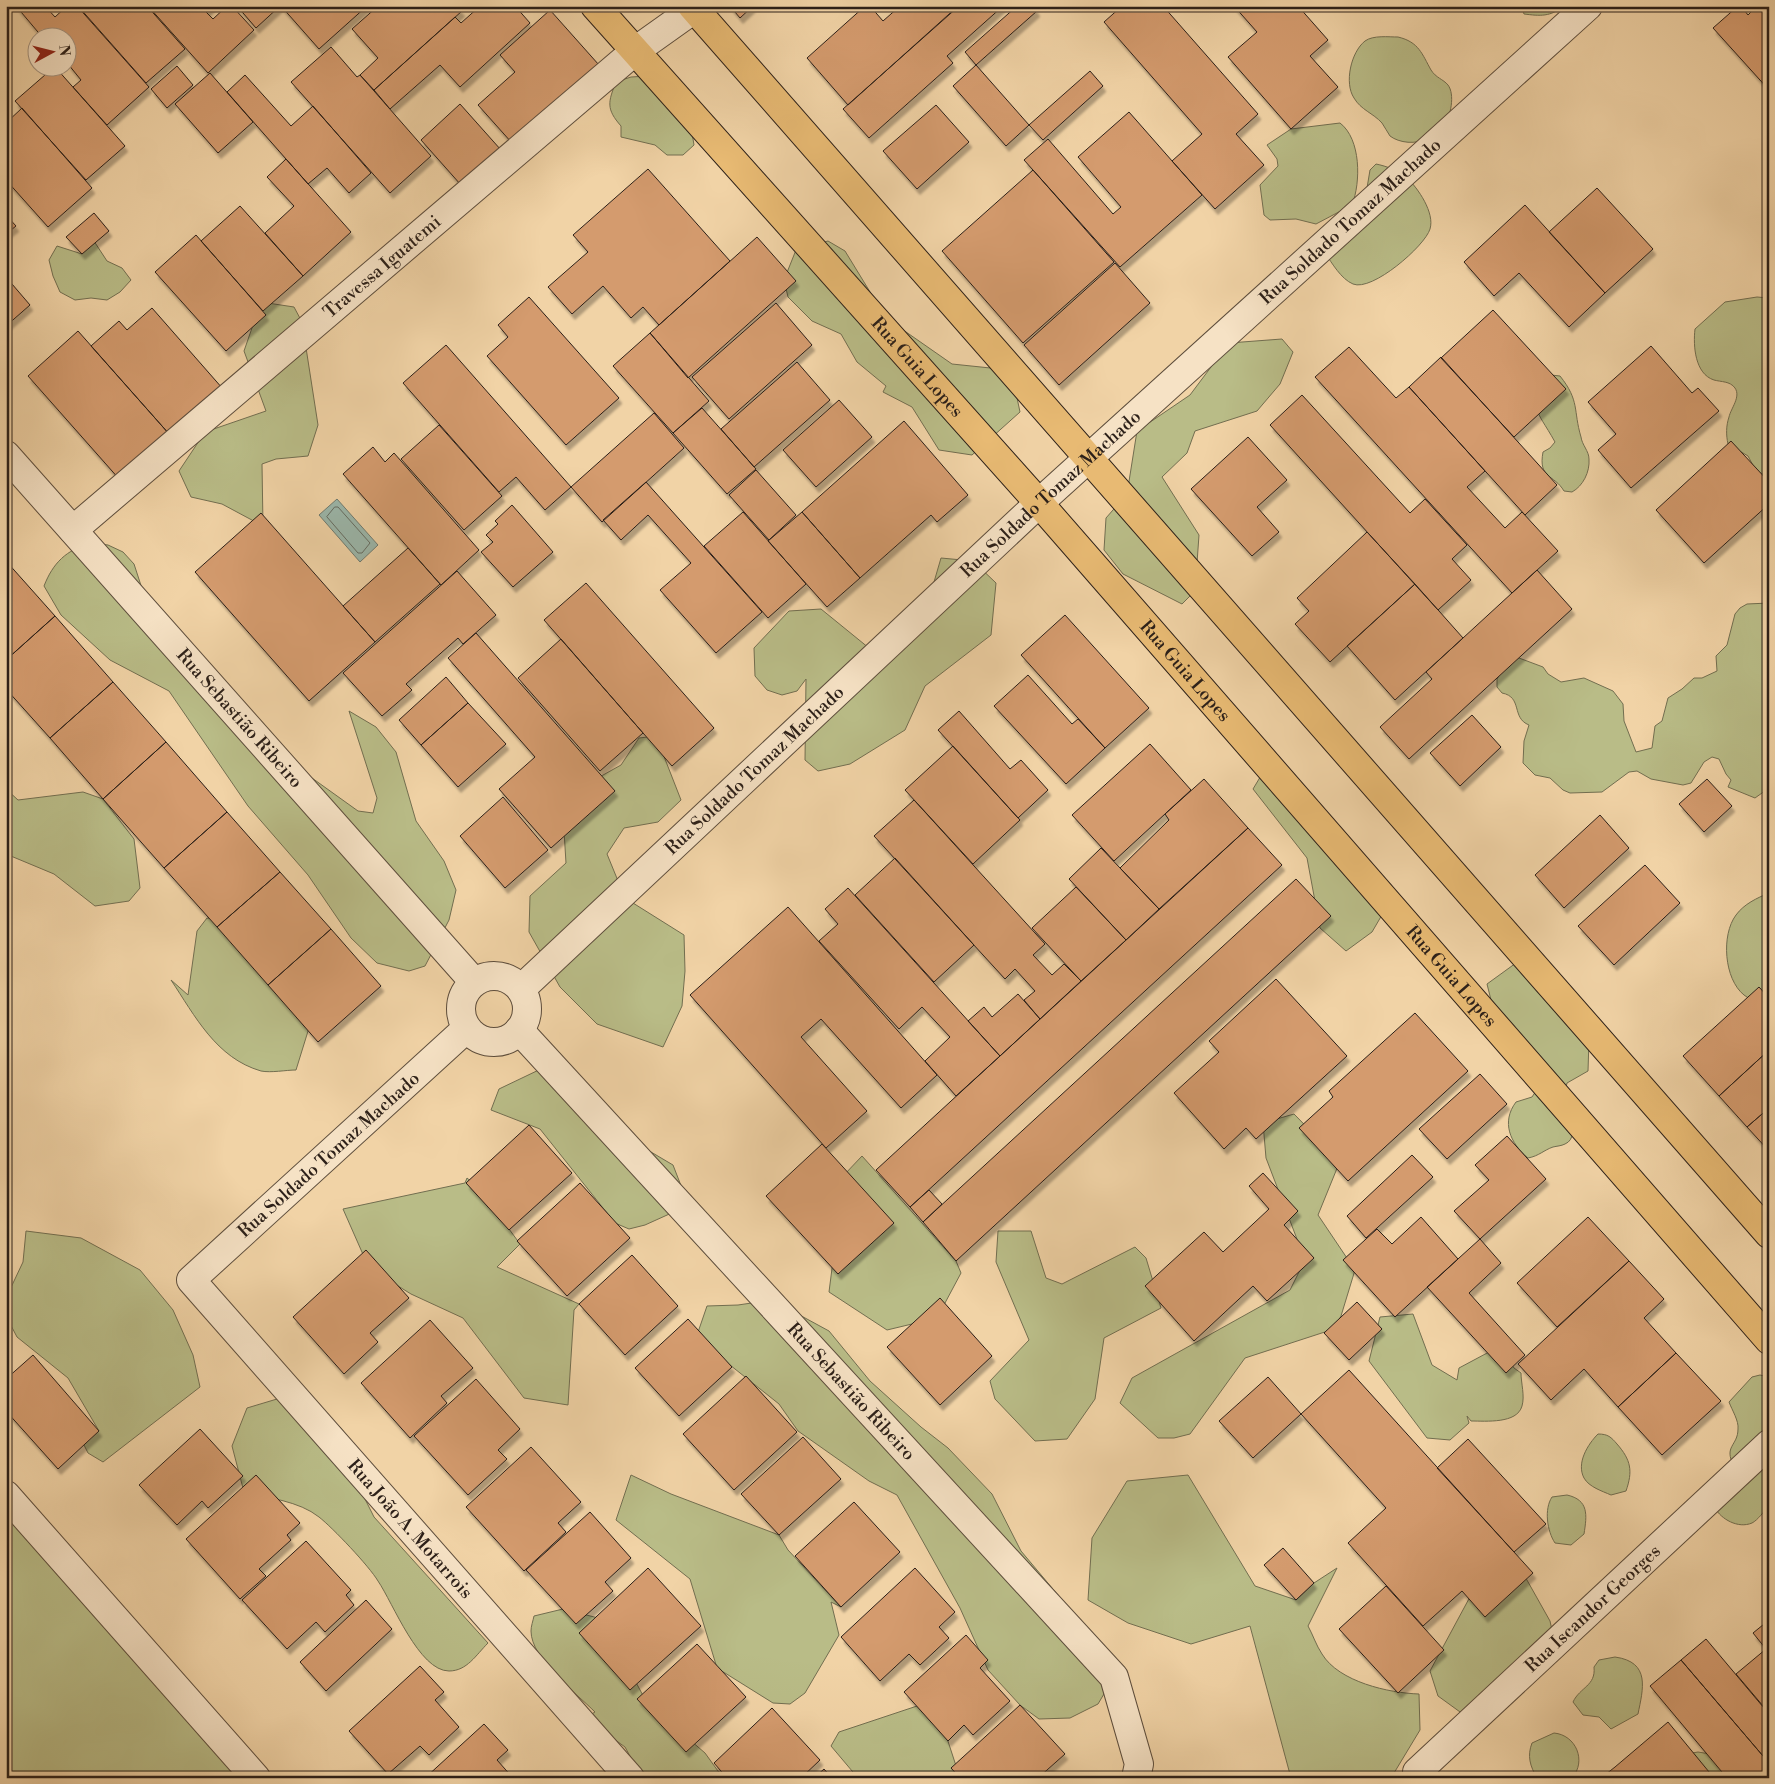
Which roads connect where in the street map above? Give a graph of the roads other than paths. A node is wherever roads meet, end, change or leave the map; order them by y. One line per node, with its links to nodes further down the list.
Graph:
1 (595, 6): 4 (main road, Rua Guia Lopes)
2 (1588, 6): 6 (street, Rua Soldado Tomaz Machado)
3 (693, 8): 4 (street, Travessa Iguatemi); 6 (main road)
4 (634, 51): 7 (main road, Rua Guia Lopes); 8 (street, Travessa Iguatemi)
5 (6, 455): 8 (street, Rua Sebastião Ribeiro)
6 (1090, 460): 7 (street, Rua Soldado Tomaz Machado); 13 (main road)
7 (1040, 504): 10 (street, Rua Soldado Tomaz Machado); 15 (main road, Rua Guia Lopes)
8 (73, 530): 9 (street, Rua Sebastião Ribeiro)
9 (474, 982): 10 (street); 11 (street)
10 (520, 989): 12 (street)
11 (466, 1029): 12 (street); 14 (street, Rua Soldado Tomaz Machado)
12 (519, 1030): 21 (street, Rua Sebastião Ribeiro)
13 (1769, 1234)
14 (191, 1280): 20 (street, Rua João A. Motarrois)
15 (1769, 1340)
16 (1769, 1444): 18 (street, Rua Iscandor Georges)
17 (6, 1495): 19 (street)
18 (1418, 1772)
19 (256, 1778)
20 (630, 1778)
21 (1136, 1778)

